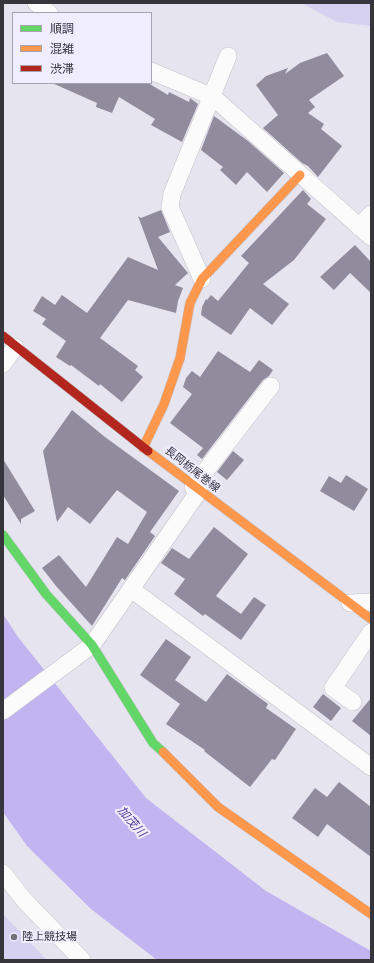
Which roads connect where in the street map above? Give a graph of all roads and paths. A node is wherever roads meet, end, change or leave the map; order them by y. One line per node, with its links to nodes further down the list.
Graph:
1 (36, 3): 2 (street)
2 (49, 12)
3 (228, 56): 5 (street)
4 (152, 71): 5 (street)
5 (213, 97): 6 (street); 9 (street)
6 (300, 175): 8 (street); 9 (street)
7 (371, 214): 8 (street)
8 (365, 232)
9 (202, 279): 13 (street)
10 (9, 341): 11 (street); 13 (street, 長岡栃尾巻線)
11 (3, 364)
12 (271, 386): 14 (street)
13 (143, 448): 14 (street, 長岡栃尾巻線)
14 (196, 489): 16 (street); 18 (street, 長岡栃尾巻線)
15 (3, 535): 21 (street)
16 (131, 589): 21 (street); 24 (street)
17 (371, 602): 18 (street)
18 (350, 603): 19 (street, 長岡栃尾巻線)
19 (371, 619)
20 (371, 632): 22 (street)
21 (92, 645): 23 (street); 26 (street)
22 (352, 702)
23 (3, 711)
24 (371, 767)
25 (3, 873): 27 (street)
26 (371, 914)
27 (82, 960)

